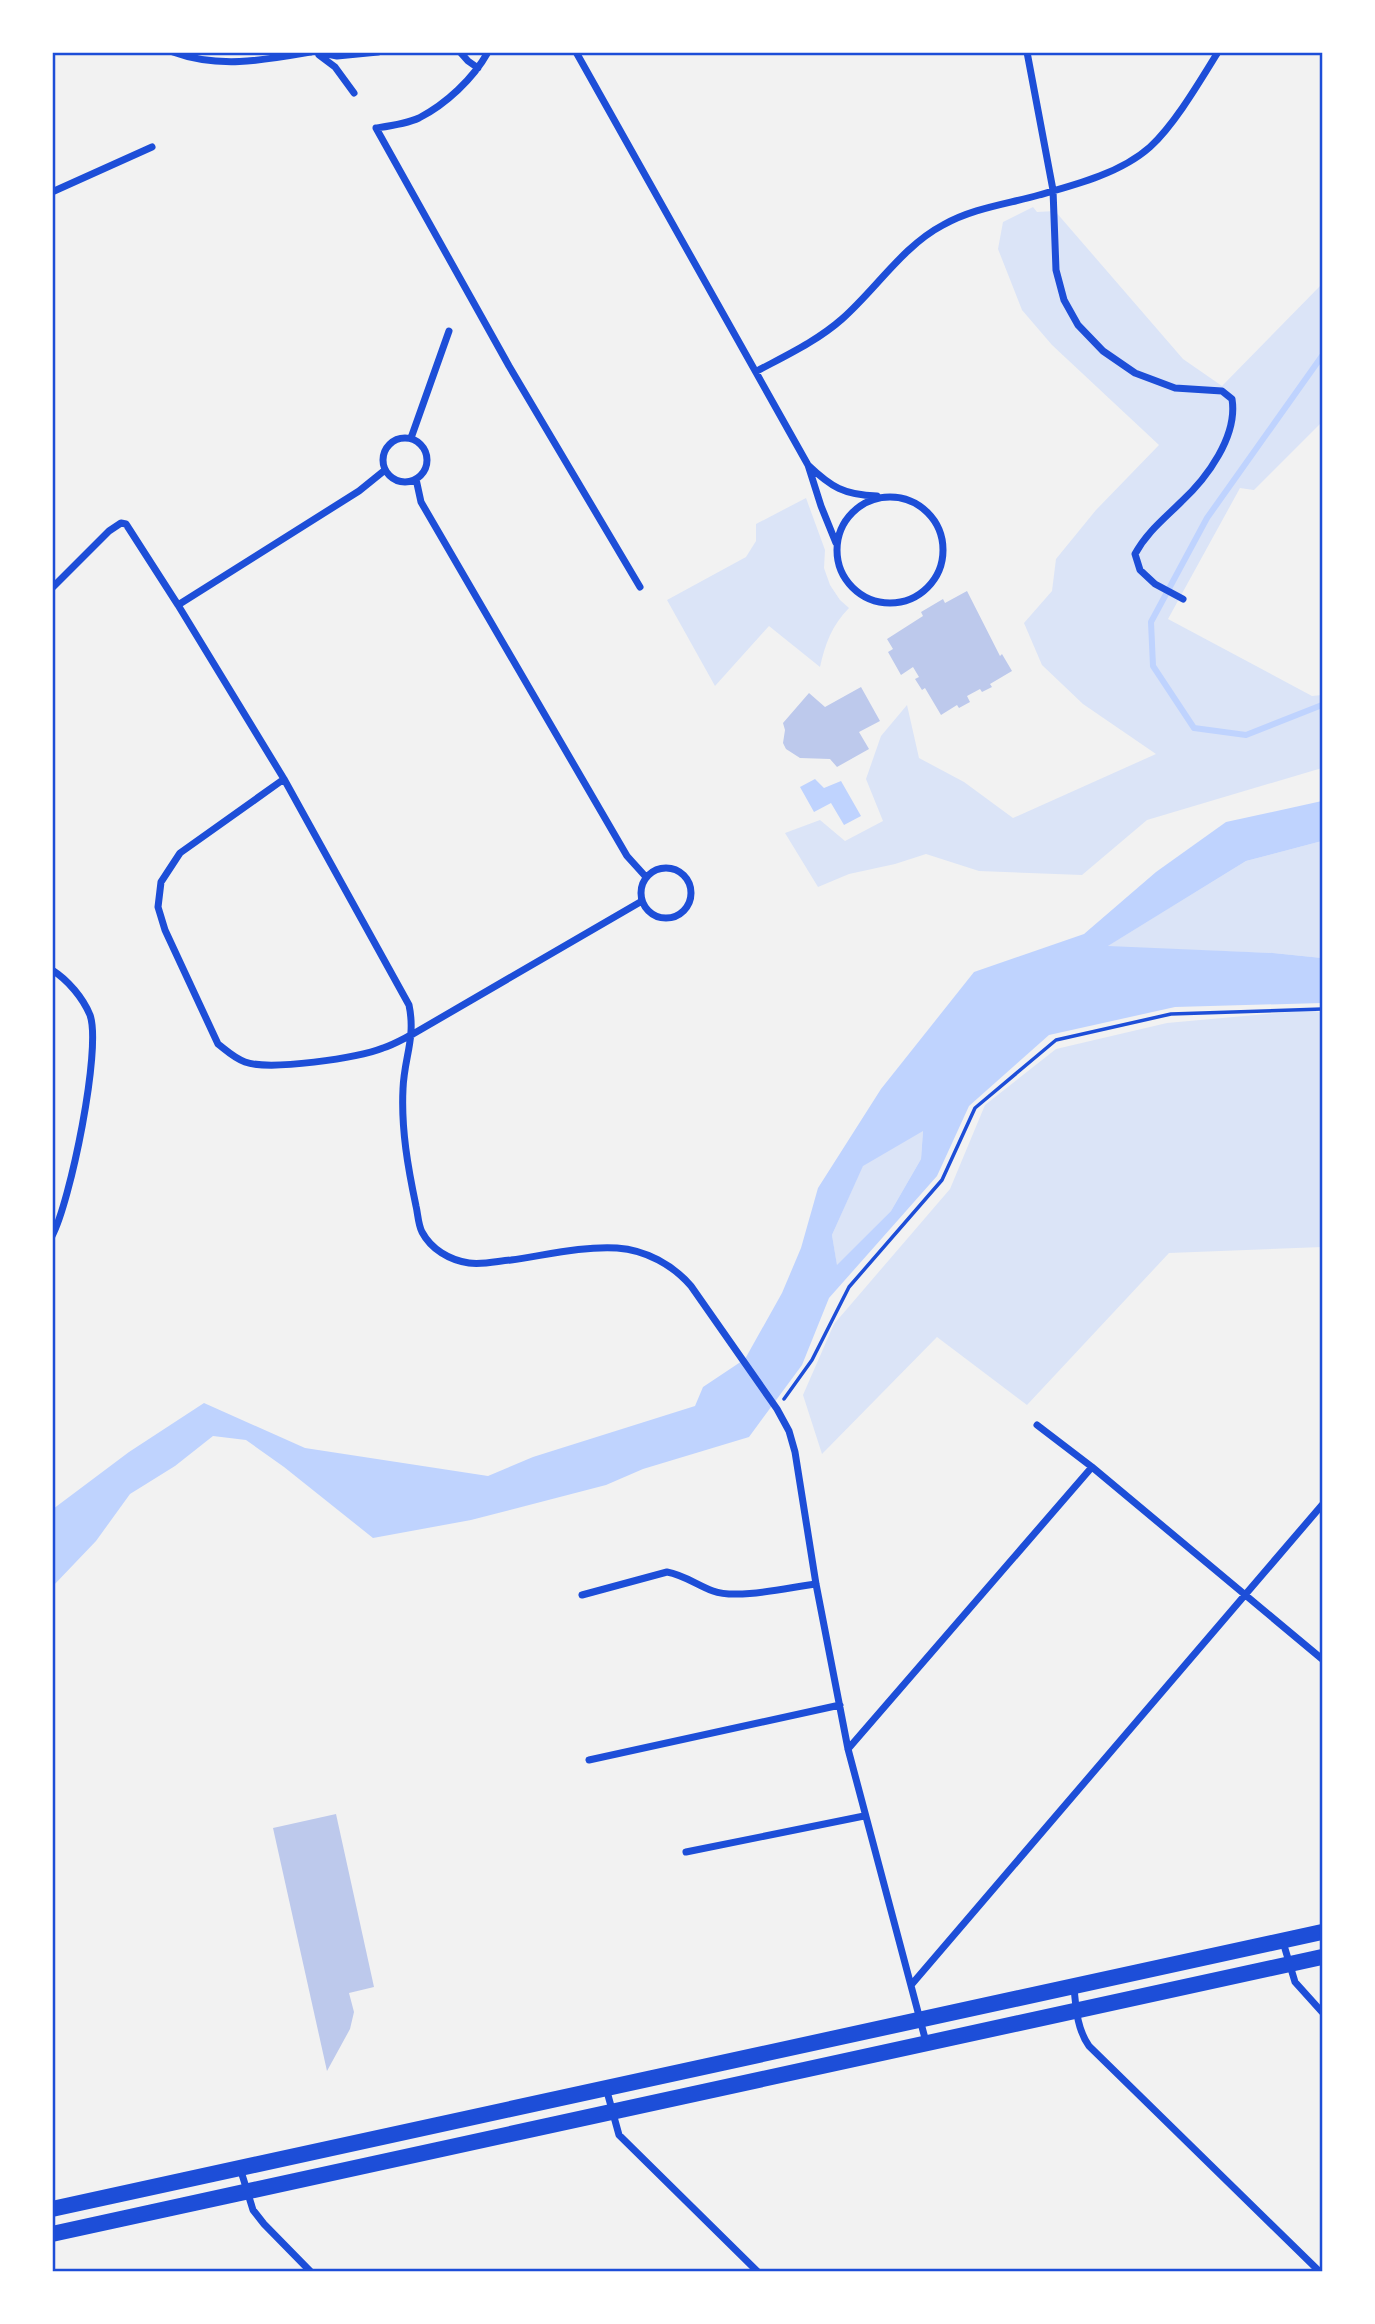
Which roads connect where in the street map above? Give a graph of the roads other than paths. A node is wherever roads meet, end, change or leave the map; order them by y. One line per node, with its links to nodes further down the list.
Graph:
1 (173, 52): 2 (street)
2 (314, 52): 3 (street); 10 (street)
3 (378, 52)
4 (460, 52): 9 (street)
5 (488, 52): 9 (street)
6 (576, 52): 15 (street)
7 (1027, 52): 12 (street)
8 (1219, 52): 12 (street)
9 (478, 68): 22 (street)
10 (354, 93)
11 (152, 147): 13 (street)
12 (1054, 190): 15 (street); 24 (street)
13 (52, 192)
14 (449, 331): 16 (street)
15 (757, 371): 17 (street)
16 (411, 438): 18 (street); 19 (street)
17 (808, 465): 20 (street); 21 (street)
18 (385, 470): 19 (street); 25 (street)
19 (416, 479): 27 (street)
20 (885, 496): 21 (street); 21 (street)
21 (836, 544)
22 (640, 587)
23 (52, 588): 25 (street)
24 (1182, 599)
25 (178, 605): 26 (street)
26 (284, 779): 30 (street); 30 (street)
27 (646, 877): 28 (street); 28 (street)
28 (642, 901): 30 (street)
29 (52, 971): 31 (street)
30 (413, 1034): 35 (street)
31 (52, 1236)
32 (1037, 1425): 33 (street)
33 (1093, 1467): 36 (street); 40 (street)
34 (1322, 1505): 36 (street)
35 (817, 1584): 37 (street); 39 (street)
36 (1245, 1593): 38 (street); 48 (street)
37 (582, 1595)
38 (1322, 1659)
39 (840, 1706): 40 (street); 41 (street)
40 (848, 1749): 42 (street)
41 (589, 1760)
42 (864, 1816): 43 (street); 48 (street)
43 (687, 1853)
44 (1322, 1932): 45 (main road)
45 (1282, 1940): 47 (street); 49 (main road)
46 (1322, 1957): 47 (main road)
47 (1288, 1965): 50 (main road); 51 (street)
48 (912, 1984): 52 (street)
49 (1074, 1987): 50 (street); 52 (main road)
50 (1076, 2012): 53 (main road); 62 (street)
51 (1322, 2012)
52 (920, 2019): 53 (street); 54 (main road)
53 (926, 2044): 55 (main road)
54 (606, 2088): 55 (street); 56 (main road)
55 (612, 2111): 57 (main road); 61 (street)
56 (240, 2168): 57 (street); 58 (main road)
57 (247, 2192): 59 (main road); 60 (street)
58 (52, 2209)
59 (52, 2234)
60 (311, 2272)
61 (758, 2272)
62 (1320, 2272)

